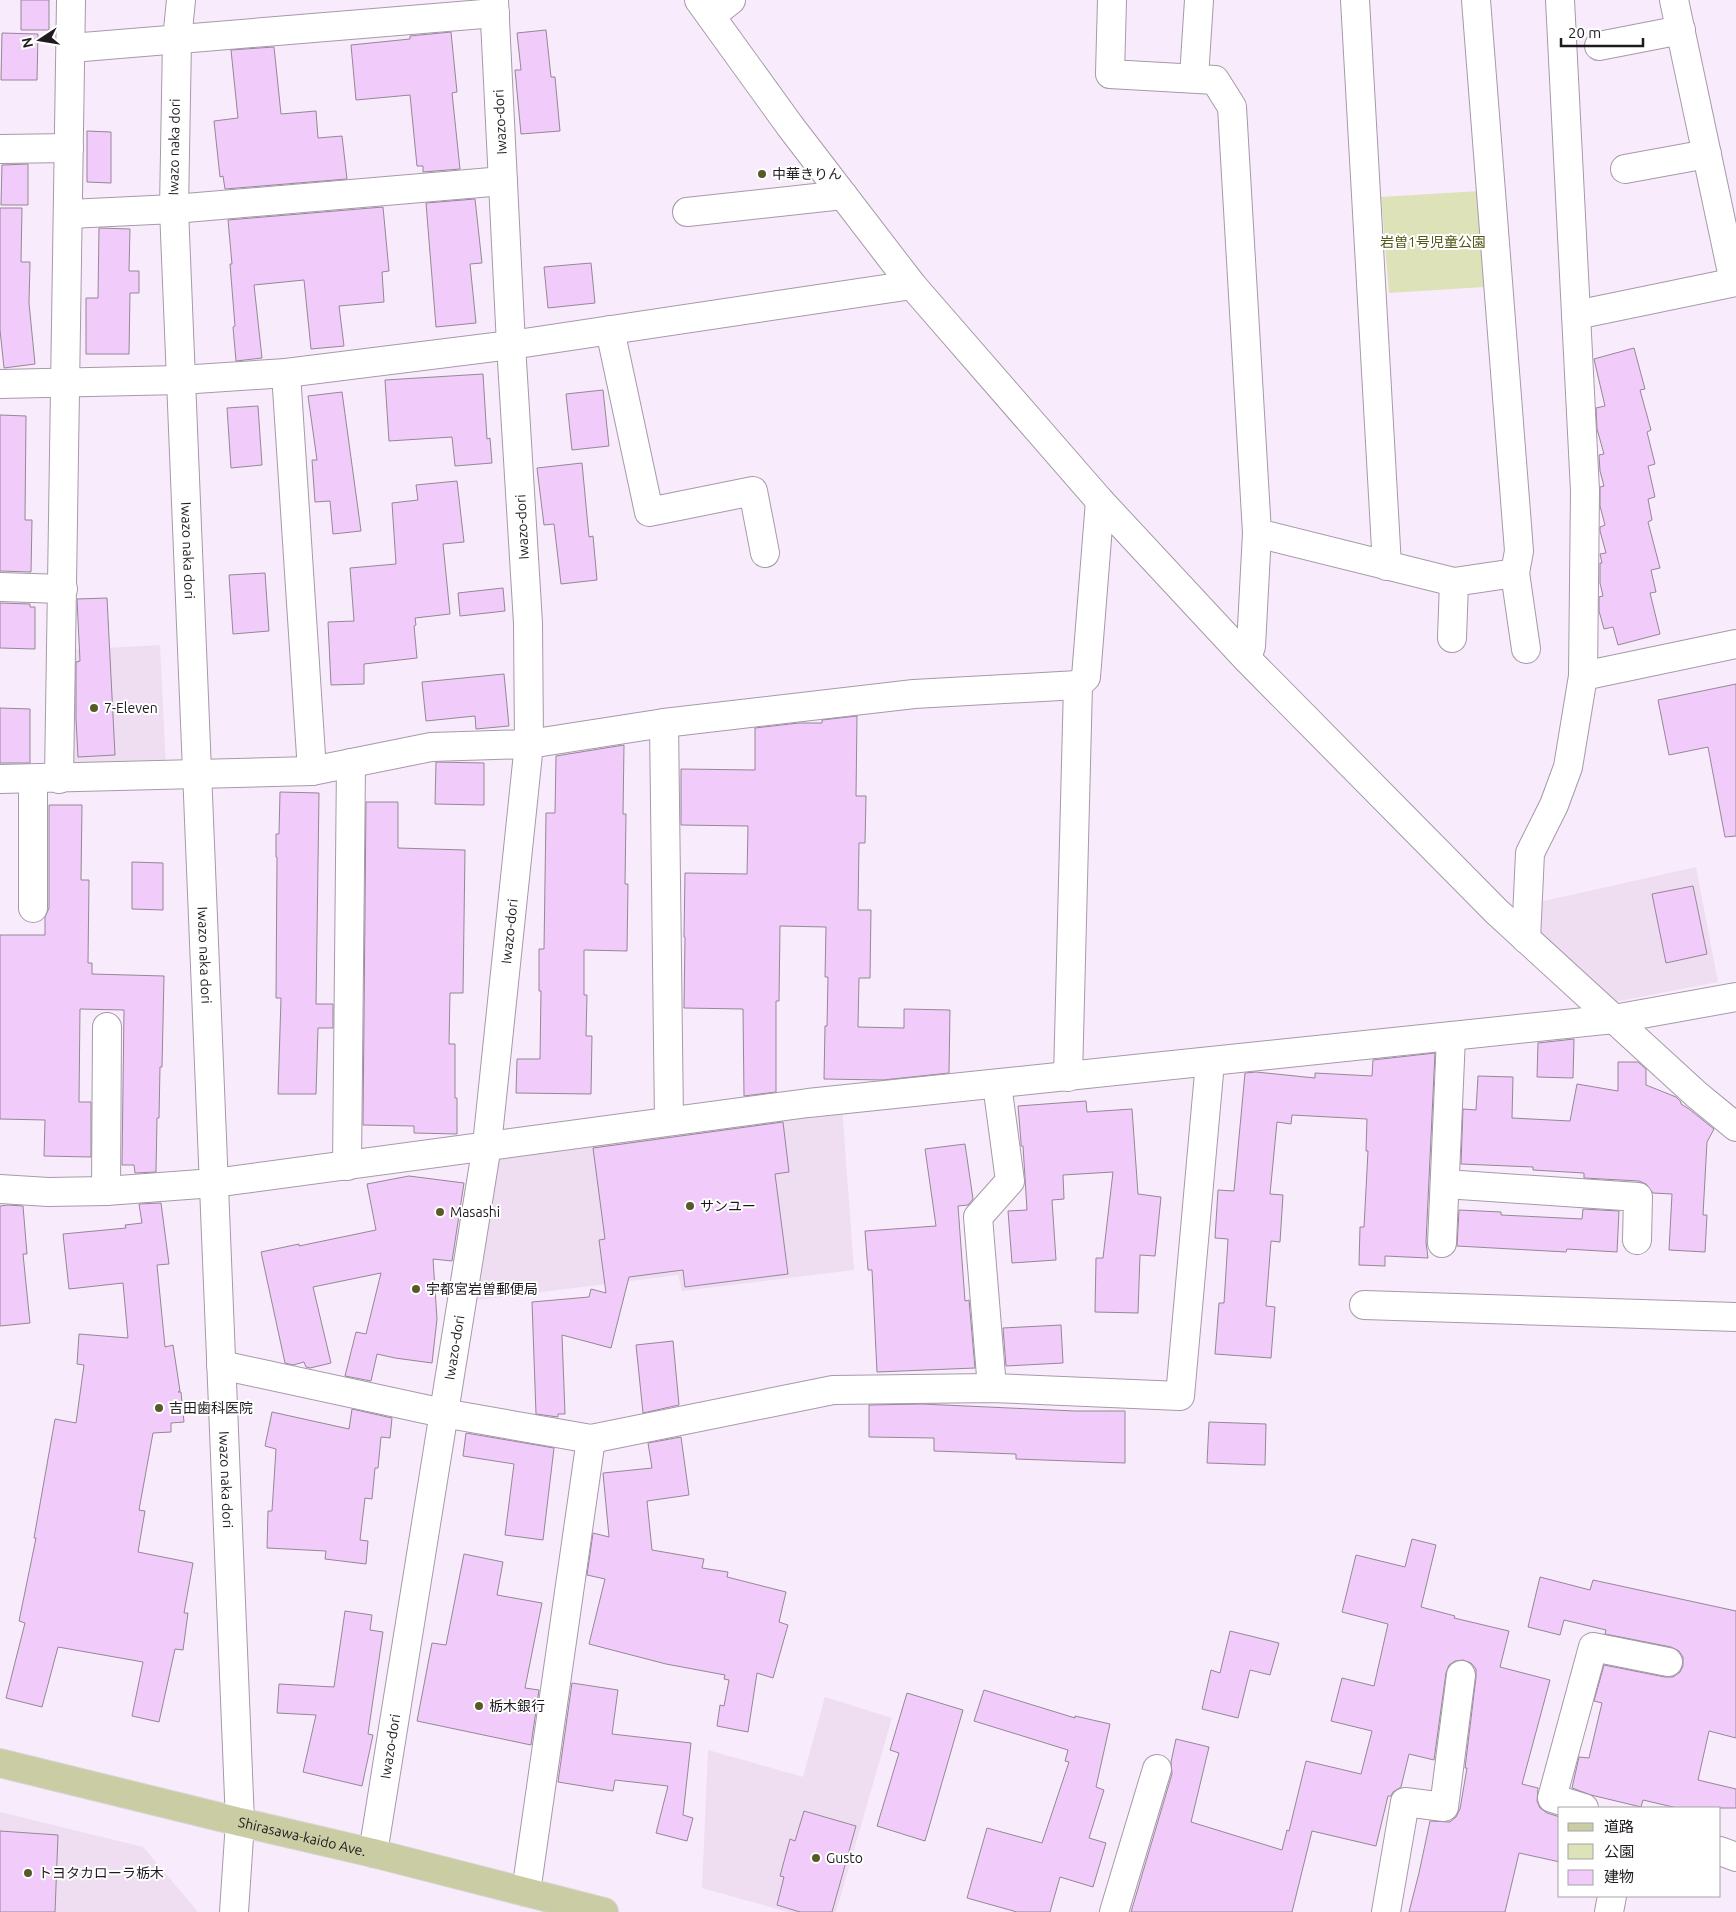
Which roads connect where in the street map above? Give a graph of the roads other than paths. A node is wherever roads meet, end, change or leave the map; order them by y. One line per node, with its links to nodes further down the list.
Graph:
1 (71, 0): 14 (street)
2 (181, 0): 12 (street, Iwazo naka dori)
3 (1112, 0): 15 (street)
4 (1199, 0): 15 (street)
5 (1354, 0): 37 (street)
6 (1476, 0): 38 (street)
7 (1560, 0): 27 (street)
8 (1674, 0): 11 (street)
9 (713, 5): 21 (street)
10 (495, 7): 12 (street); 20 (street, Iwazo-dori)
11 (1680, 30): 13 (street); 18 (street)
12 (176, 40): 14 (street); 22 (street, Iwazo naka dori)
13 (1599, 46)
14 (71, 48): 16 (street)
15 (1194, 77): 35 (street)
16 (69, 148): 17 (street); 24 (street)
17 (0, 149)
18 (1707, 154): 19 (street); 25 (street)
19 (1626, 169)
20 (503, 181): 22 (street); 29 (street, Iwazo-dori)
21 (843, 195): 23 (street); 26 (street)
22 (174, 209): 24 (street); 31 (street, Iwazo naka dori)
23 (687, 212)
24 (68, 214): 33 (street)
25 (1735, 282): 27 (street)
26 (912, 285): 28 (street); 34 (street)
27 (1576, 315): 46 (street)
28 (610, 330): 29 (street); 36 (street)
29 (511, 345): 30 (street); 49 (street, Iwazo-dori)
30 (286, 373): 31 (street); 51 (street)
31 (180, 380): 33 (street); 52 (street, Iwazo naka dori)
32 (0, 384): 33 (street)
33 (66, 384): 41 (street)
34 (1100, 502): 45 (street); 47 (street)
35 (1258, 533): 37 (street); 45 (street)
36 (765, 554)
37 (1387, 566): 39 (street)
38 (1515, 573): 39 (street); 44 (street)
39 (1454, 582): 42 (street)
40 (0, 587): 41 (street)
41 (62, 589): 53 (street)
42 (1452, 638)
43 (1736, 644): 46 (street)
44 (1526, 649)
45 (1247, 659): 56 (street)
46 (1583, 676): 56 (street)
47 (1078, 686): 48 (street); 62 (street)
48 (664, 722): 49 (street); 64 (street)
49 (529, 744): 50 (street); 66 (street, Iwazo-dori)
50 (351, 763): 51 (street); 67 (street)
51 (312, 771): 52 (street)
52 (196, 774): 53 (street); 68 (street, Iwazo naka dori)
53 (46, 779): 54 (street); 55 (street)
54 (0, 780)
55 (33, 908)
56 (1526, 939): 58 (street)
57 (1736, 997): 58 (street)
58 (1614, 1019): 60 (street); 65 (street)
59 (107, 1027): 71 (street)
60 (1451, 1037): 61 (street); 69 (street)
61 (1210, 1062): 62 (street); 77 (street)
62 (1068, 1077): 63 (street)
63 (997, 1084): 64 (street); 77 (street)
64 (669, 1121): 66 (street)
65 (1736, 1127)
66 (487, 1145): 67 (street); 78 (street, Iwazo-dori)
67 (348, 1166): 68 (street)
68 (214, 1183): 71 (street); 76 (street, Iwazo naka dori)
69 (1444, 1184): 72 (street); 73 (street)
70 (0, 1189): 71 (street)
71 (106, 1191)
72 (1637, 1240)
73 (1442, 1243)
74 (1364, 1305): 75 (street)
75 (1736, 1317)
76 (221, 1365): 78 (street); 85 (street, Iwazo naka dori)
77 (992, 1388): 79 (street)
78 (443, 1413): 79 (street); 87 (street, Iwazo-dori)
79 (591, 1439): 89 (street)
80 (1668, 1662): 84 (street)
81 (1461, 1674): 94 (street)
82 (0, 1763): 85 (main road, Shirasawa-kaido Ave.)
83 (1157, 1769): 93 (street)
84 (1581, 1807)
85 (240, 1822): 87 (main road, Shirasawa-kaido Ave.); 91 (street, Iwazo naka dori)
86 (1721, 1852): 88 (street)
87 (373, 1853): 89 (main road, Shirasawa-kaido Ave.)
88 (1736, 1857)
89 (526, 1892): 92 (main road, Shirasawa-kaido Ave.)
90 (1612, 1897): 95 (street)
91 (234, 1912)
92 (604, 1912)
93 (1114, 1912)
94 (1386, 1912)
95 (1608, 1912)

